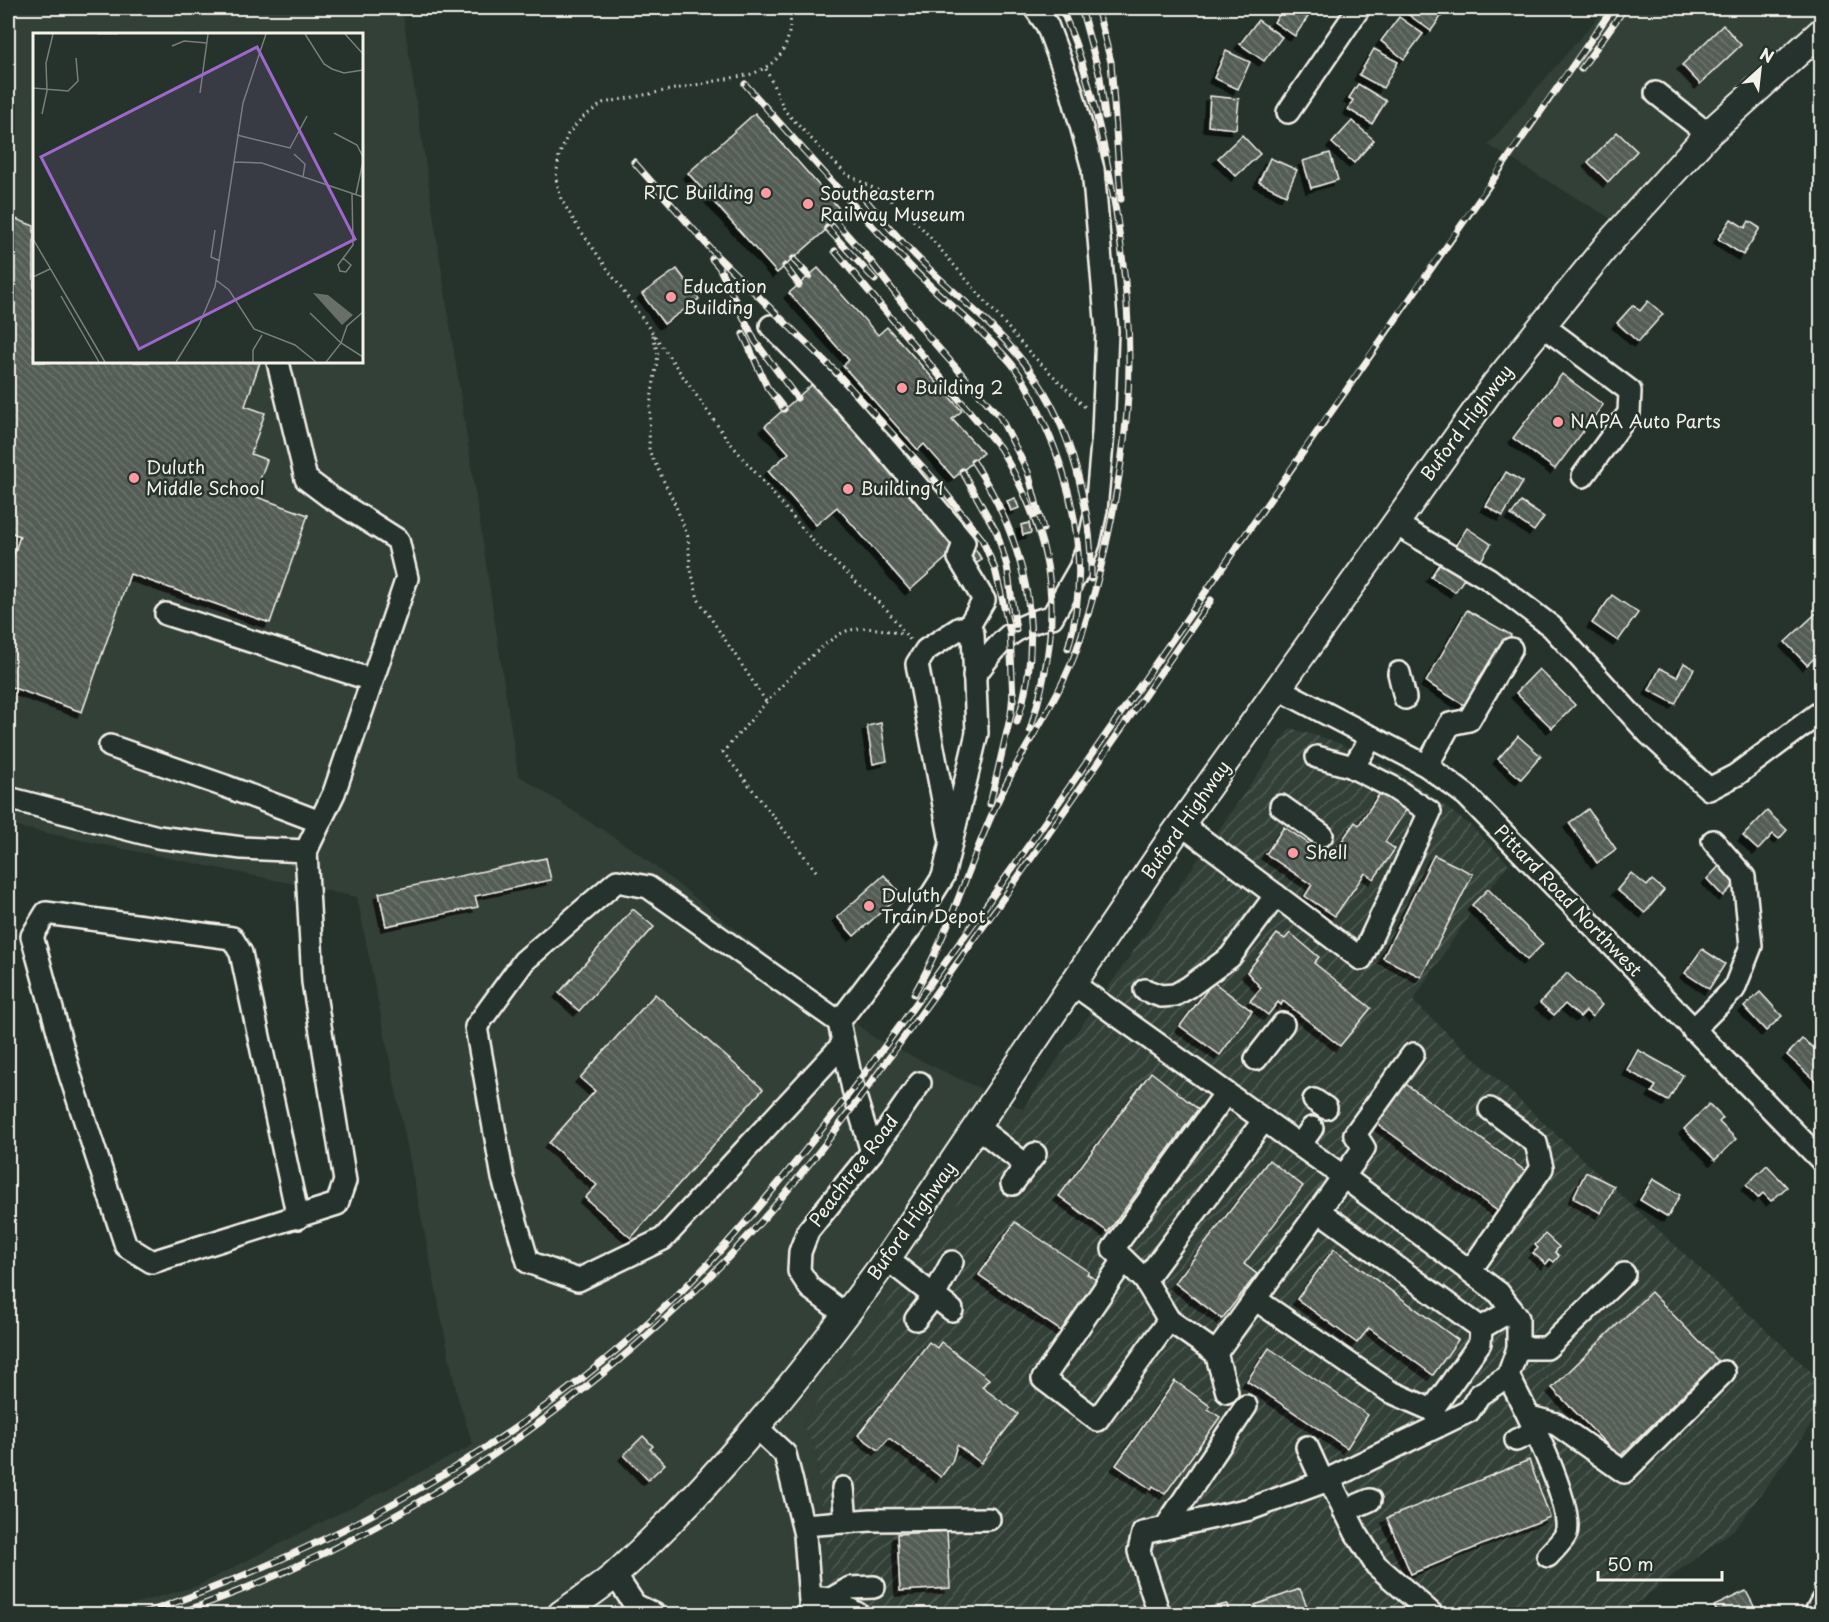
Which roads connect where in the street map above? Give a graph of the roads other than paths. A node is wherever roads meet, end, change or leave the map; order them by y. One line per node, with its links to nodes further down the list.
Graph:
1 (1035, 8): 16 (street)
2 (1359, 8): 5 (street)
3 (1821, 31): 6 (main road, Buford Highway)
4 (1656, 93): 6 (street)
5 (1288, 112)
6 (1708, 134): 7 (main road, Buford Highway)
7 (1542, 325): 10 (street); 11 (main road, Buford Highway)
8 (771, 326): 13 (street)
9 (278, 363): 17 (street)
10 (1583, 476)
11 (1394, 523): 18 (main road, Buford Highway); 20 (street)
12 (166, 614): 17 (street)
13 (966, 631): 16 (street); 32 (street)
14 (1511, 649): 24 (street)
15 (1399, 673): 19 (street)
16 (974, 676): 32 (street)
17 (372, 680): 28 (street)
18 (1279, 689): 21 (street, Pittard Road Northwest); 29 (main road, Buford Highway)
19 (1405, 698)
20 (1821, 711)
21 (1372, 737): 24 (street, Pittard Road Northwest); 25 (street)
22 (110, 746): 28 (street)
23 (1317, 757): 25 (street)
24 (1427, 766): 38 (street, Pittard Road Northwest)
25 (1355, 774): 34 (street)
26 (8, 798): 33 (street)
27 (1281, 806): 30 (street)
28 (320, 822): 33 (street)
29 (1181, 824): 34 (street); 35 (main road, Buford Highway)
30 (1322, 835)
31 (1713, 841): 38 (street)
32 (951, 842): 36 (street)
33 (306, 850): 53 (street)
34 (1276, 895): 39 (street)
35 (1072, 983): 39 (street); 47 (main road, Buford Highway)
36 (839, 1022): 40 (street); 40 (street)
37 (1283, 1024): 42 (street)
38 (1693, 1030): 49 (street, Pittard Road Northwest)
39 (1128, 1032): 44 (street)
40 (843, 1044): 48 (street)
41 (1413, 1054): 50 (street)
42 (1256, 1059)
43 (920, 1083): 48 (street, Peachtree Road)
44 (1226, 1093): 46 (street); 55 (street)
45 (1490, 1110): 57 (street)
46 (1264, 1120): 50 (street); 59 (street)
47 (977, 1127): 51 (street); 54 (main road, Buford Highway)
48 (872, 1152): 64 (street, Peachtree Road)
49 (1821, 1161)
50 (1344, 1177): 52 (street); 57 (street)
51 (1012, 1184)
52 (1319, 1211): 61 (street); 67 (street)
53 (298, 1218): 53 (street)
54 (887, 1259): 60 (street); 64 (main road, Buford Highway)
55 (1124, 1260): 59 (street); 66 (street)
56 (952, 1262): 60 (street)
57 (1470, 1271): 63 (street)
58 (1624, 1274): 68 (street)
59 (1145, 1280): 66 (street)
60 (934, 1296): 62 (street); 65 (street)
61 (1255, 1299): 69 (street); 74 (street)
62 (952, 1310)
63 (1512, 1310): 67 (street); 68 (street)
64 (846, 1315): 76 (main road, Buford Highway)
65 (916, 1318)
66 (1169, 1320): 69 (street)
67 (1481, 1328): 74 (street)
68 (1518, 1348): 71 (street)
69 (1216, 1353): 72 (street)
70 (1724, 1372): 75 (street)
71 (1508, 1376): 74 (street); 75 (street)
72 (1227, 1392)
73 (1246, 1406): 86 (street)
74 (1437, 1417): 79 (street)
75 (1533, 1424): 77 (street); 87 (street)
76 (756, 1427): 85 (street); 88 (main road, Buford Highway)
77 (1516, 1440)
78 (1307, 1447): 79 (street)
79 (1326, 1481): 82 (street); 86 (street)
80 (843, 1488): 84 (street)
81 (1370, 1500): 82 (street)
82 (1344, 1511): 96 (street)
83 (988, 1519): 84 (street)
84 (846, 1522): 85 (street)
85 (803, 1525): 91 (street)
86 (1165, 1528): 95 (street)
87 (1548, 1556)
88 (615, 1575): 92 (main road, Buford Highway); 93 (street)
89 (874, 1587): 91 (street)
90 (1821, 1601): 97 (street)
91 (817, 1603): 94 (street)
92 (561, 1614)
93 (654, 1614)
94 (858, 1614)
95 (1159, 1614)
96 (1432, 1614)
97 (1815, 1614)

